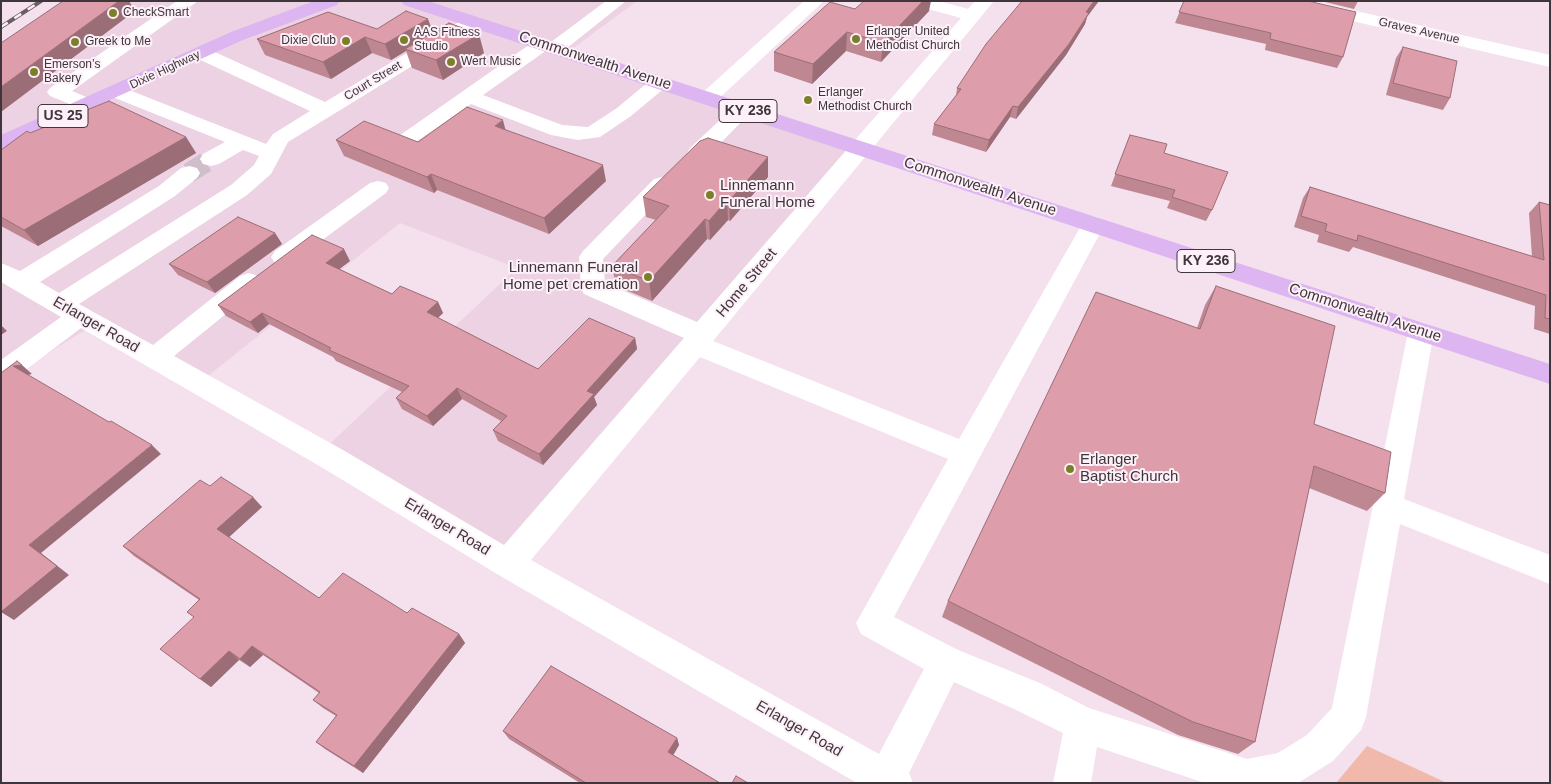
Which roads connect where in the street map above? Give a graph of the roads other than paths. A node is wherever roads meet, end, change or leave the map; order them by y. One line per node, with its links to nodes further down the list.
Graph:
1 (189, 1): 18 (street)
2 (331, 1): 12 (main road, Dixie Highway / US 25)
3 (410, 1): 10 (main road, Commonwealth Avenue / KY 236)
4 (815, 1): 17 (street)
5 (919, 1): 9 (street)
6 (1288, 1): 13 (street, Graves Avenue)
7 (584, 4): 8 (street)
8 (612, 5): 11 (street)
9 (979, 8): 24 (street, Home Street)
10 (473, 22): 11 (main road, Commonwealth Avenue / KY 236); 20 (street, Court Street)
11 (549, 46): 14 (main road, Commonwealth Avenue / KY 236); 16 (street)
12 (201, 53): 15 (main road, Dixie Highway / US 25); 20 (street)
13 (1550, 61)
14 (660, 82): 16 (street); 17 (main road, Commonwealth Avenue / KY 236)
15 (117, 92): 18 (main road, Dixie Highway / US 25); 21 (street)
16 (469, 96): 22 (street)
17 (708, 98): 19 (main road, Commonwealth Avenue / KY 236)
18 (89, 104): 23 (main road, Dixie Highway / US 25)
19 (743, 109): 24 (main road, Commonwealth Avenue / KY 236); 25 (street)
20 (325, 110): 26 (street, Court Street)
21 (241, 142): 26 (street); 27 (street)
22 (404, 142)
23 (1, 143)
24 (862, 148): 31 (main road, Commonwealth Avenue / KY 236); 35 (street, Home Street)
25 (698, 153)
26 (272, 154): 33 (street, Court Street)
27 (211, 160)
28 (189, 173): 32 (street)
29 (662, 184): 35 (street)
30 (378, 188): 36 (street)
31 (1093, 224): 34 (main road, Commonwealth Avenue / KY 236); 39 (street)
32 (11, 276): 33 (street, Erlanger Road)
33 (70, 310): 36 (street, Erlanger Road); 37 (street, Court Street)
34 (1421, 332): 38 (main road, Commonwealth Avenue / KY 236); 40 (street)
35 (699, 340): 39 (street); 41 (street, Home Street)
36 (154, 358): 41 (street, Erlanger Road)
37 (1, 374)
38 (1550, 374)
39 (966, 454): 43 (street)
40 (1388, 506): 42 (street); 44 (street)
41 (508, 564): 45 (street, Erlanger Road)
42 (1550, 570)
43 (946, 662): 44 (street); 45 (street)
44 (1083, 724): 46 (street)
45 (879, 778)
46 (1072, 783)

